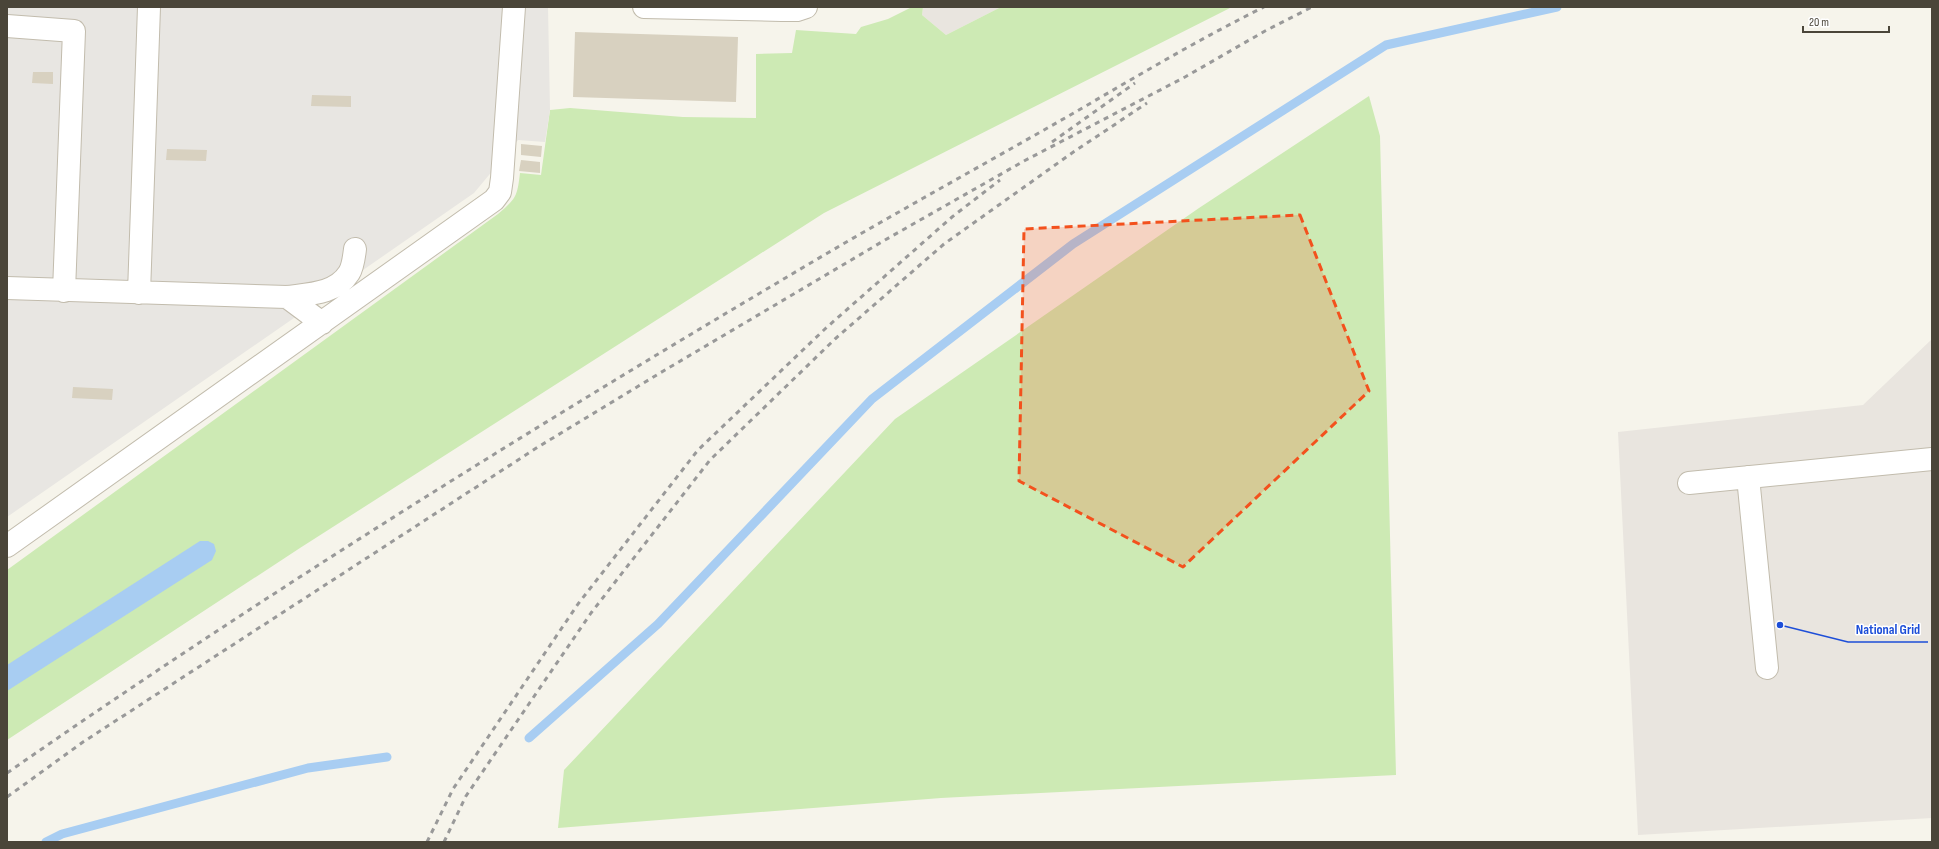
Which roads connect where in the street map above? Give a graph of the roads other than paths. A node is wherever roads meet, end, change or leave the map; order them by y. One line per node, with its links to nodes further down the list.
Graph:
1 (149, 7): 9 (lane)
2 (514, 7): 11 (lane)
3 (644, 7): 4 (lane)
4 (806, 7)
5 (7, 26): 8 (lane)
6 (356, 249): 10 (lane)
7 (7, 288): 8 (lane)
8 (64, 291): 9 (lane)
9 (139, 293): 10 (lane)
10 (287, 297): 11 (lane)
11 (322, 323): 15 (lane)
12 (1932, 459): 13 (lane)
13 (1748, 477): 14 (lane); 16 (lane)
14 (1689, 483)
15 (7, 546)
16 (1767, 668)

